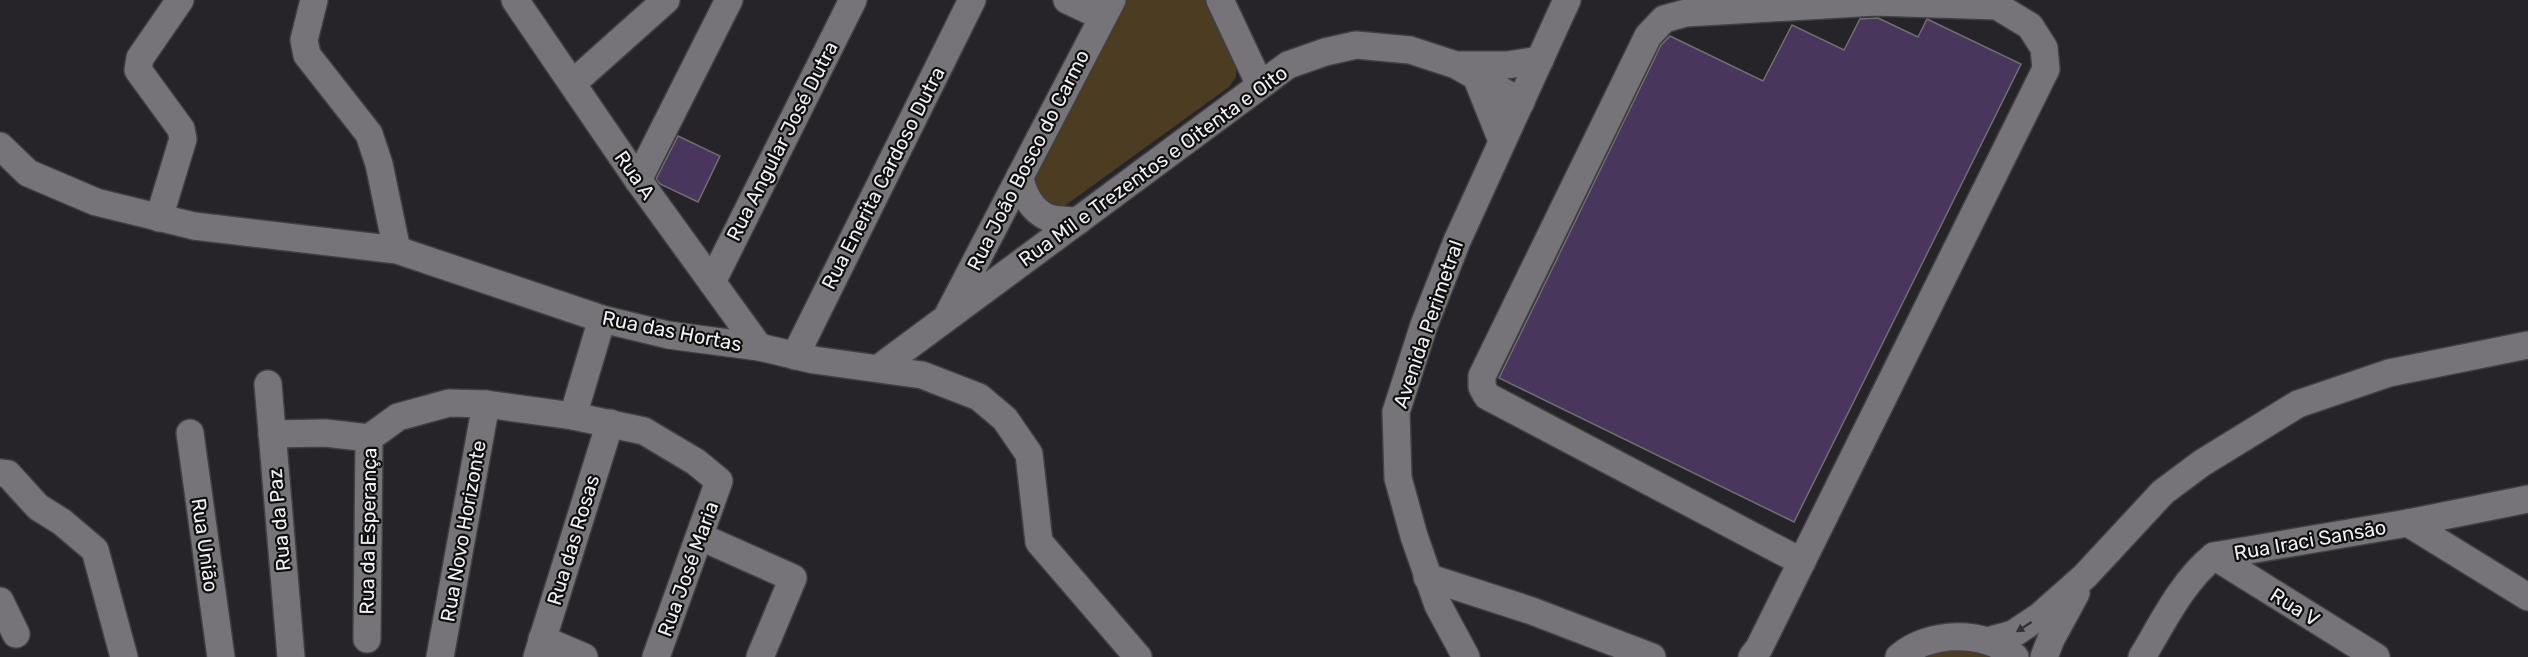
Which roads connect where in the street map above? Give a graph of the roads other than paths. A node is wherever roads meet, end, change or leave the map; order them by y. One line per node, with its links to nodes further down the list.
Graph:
1 (180, 0): 21 (street)
2 (314, 0): 23 (street)
3 (514, 0): 14 (street, Rua A)
4 (666, 0): 14 (street)
5 (729, 0): 20 (street)
6 (853, 0): 24 (street, Rua Angular José Dutra)
7 (972, 0): 29 (street, Rua Enerita Cardoso Dutra)
8 (1067, 0): 11 (street)
9 (1220, 0): 15 (street)
10 (1567, 0): 12 (street, Avenida Perimetral)
11 (1107, 8): 19 (street, Rua João Bosco do Carmo)
12 (1540, 60): 13 (street, Rua Mil e Trezentos e Oitenta e Oito); 16 (street, Avenida Perimetral)
13 (1466, 70): 15 (street, Rua Mil e Trezentos e Oitenta e Oito); 16 (street, Rua Mil e Trezentos e Oitenta e Oito); 17 (street)
14 (573, 83): 20 (street, Rua A)
15 (1260, 85): 22 (street, Rua Mil e Trezentos e Oitenta e Oito)
16 (1521, 102): 17 (street, Avenida Perimetral)
17 (1502, 141): 46 (street, Avenida Perimetral)
18 (2, 154): 21 (street, Rua das Hortas)
19 (1020, 176): 22 (street); 26 (street, Rua João Bosco do Carmo)
20 (638, 180): 24 (street, Rua A)
21 (159, 218): 23 (street, Rua das Hortas)
22 (1078, 220): 26 (street, Rua Mil e Trezentos e Oitenta e Oito)
23 (397, 250): 25 (street, Rua das Hortas)
24 (712, 282): 28 (street, Rua A)
25 (602, 319): 28 (street, Rua das Hortas); 33 (street)
26 (945, 320): 30 (street, Rua Mil e Trezentos e Oitenta e Oito)
27 (2528, 345): 45 (street)
28 (759, 348): 29 (street, Rua das Hortas)
29 (795, 356): 30 (street, Rua das Hortas)
30 (879, 368): 60 (street, Rua das Hortas)
31 (268, 384): 36 (street, Rua da Paz)
32 (486, 404): 33 (street, Rua da Esperança); 37 (street, Rua da Esperança); 56 (street, Rua Novo Horizonte)
33 (573, 416): 34 (street, Rua da Esperança)
34 (610, 423): 39 (street, Rua da Esperança); 52 (street, Rua das Rosas)
35 (190, 433): 54 (street, Rua União)
36 (272, 434): 37 (street); 55 (street, Rua da Paz)
37 (369, 438): 50 (street, Rua da Esperança)
38 (4, 474): 53 (street)
39 (718, 481): 42 (street, Rua José Maria)
40 (2528, 499): 41 (street, Rua Iraci Sansão)
41 (2408, 523): 43 (street, Rua Iraci Sansão); 47 (street)
42 (700, 537): 58 (street, Rua José Maria); 59 (street)
43 (2214, 556): 67 (street, Rua Iraci Sansão); 68 (street, Rua V)
44 (1802, 562): 44 (street); 63 (street)
45 (2085, 576): 51 (street, one-way to 51); 66 (street)
46 (1426, 577): 61 (street, Avenida Perimetral); 62 (street)
47 (2528, 597)
48 (0, 602): 49 (street)
49 (16, 634)
50 (367, 639)
51 (1987, 641): 64 (street); 65 (street)
52 (540, 648): 57 (street)
53 (124, 657)
54 (220, 657)
55 (291, 657)
56 (440, 657)
57 (584, 657)
58 (656, 657)
59 (760, 657)
60 (1138, 657)
61 (1466, 657)
62 (1653, 657)
63 (1752, 657)
64 (1899, 657)
65 (2015, 657)
66 (2044, 657)
67 (2142, 657)
68 (2376, 657)

